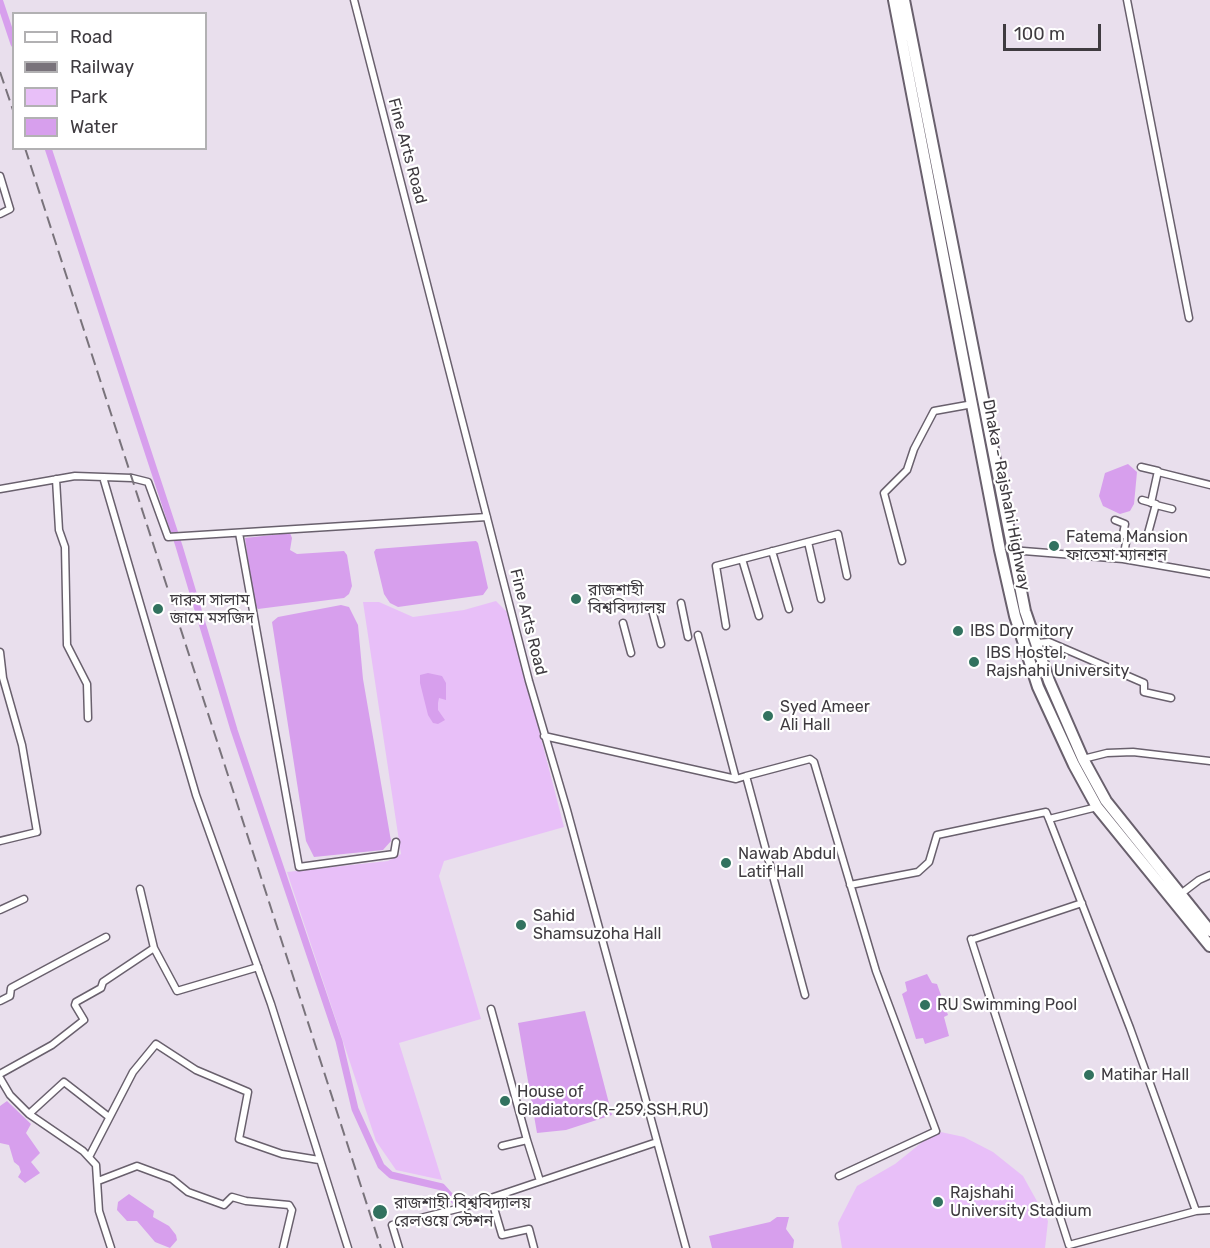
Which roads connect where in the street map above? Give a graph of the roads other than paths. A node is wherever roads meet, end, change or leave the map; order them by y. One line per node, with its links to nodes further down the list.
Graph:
1 (354, 0): 18 (street, Fine Arts Road)
2 (894, 0): 8 (highway, Dhaka - Rajshahi Highway)
3 (904, 0): 24 (highway, Dhaka - Rajshahi Highway)
4 (1127, 0): 7 (street)
5 (0, 176): 6 (street)
6 (0, 214)
7 (1189, 318)
8 (973, 404): 23 (highway, Dhaka - Rajshahi Highway); 28 (street)
9 (1141, 467): 10 (street)
10 (1158, 472): 13 (street); 16 (street)
11 (103, 477): 12 (street); 20 (street); 66 (street)
12 (56, 479): 14 (street); 45 (street)
13 (1210, 485)
14 (0, 489)
15 (1142, 500): 16 (street)
16 (1154, 504): 17 (street); 21 (street)
17 (1172, 508)
18 (487, 517): 20 (street); 46 (street, Fine Arts Road)
19 (1115, 520): 27 (street)
20 (239, 532): 54 (street)
21 (1147, 537)
22 (808, 542): 25 (street); 30 (street); 31 (street)
23 (1000, 550): 24 (street); 51 (highway, Dhaka - Rajshahi Highway)
24 (1012, 550): 27 (street); 40 (highway, Dhaka - Rajshahi Highway)
25 (772, 551): 26 (street); 33 (street)
26 (742, 559): 35 (street); 37 (street)
27 (1123, 559): 29 (street)
28 (902, 561)
29 (1210, 574)
30 (847, 576)
31 (821, 599)
32 (681, 603): 39 (street)
33 (789, 609)
34 (652, 610): 41 (street)
35 (759, 616)
36 (623, 623): 43 (street)
37 (726, 627)
38 (698, 635): 50 (street)
39 (688, 637)
40 (1036, 643): 44 (street); 47 (highway, Dhaka - Rajshahi Highway)
41 (661, 644)
42 (0, 652): 53 (street)
43 (631, 653)
44 (1171, 698)
45 (88, 718)
46 (544, 736): 50 (street); 74 (street, Fine Arts Road)
47 (1083, 759): 48 (street); 58 (highway, Dhaka - Rajshahi Highway)
48 (1210, 761)
49 (746, 776): 50 (street); 56 (street); 67 (street)
50 (736, 779)
51 (1097, 807): 52 (street); 58 (highway, Dhaka - Rajshahi Highway)
52 (1049, 819): 56 (street); 60 (street)
53 (0, 842)
54 (396, 842)
55 (1210, 875): 58 (street)
56 (849, 885): 78 (street)
57 (140, 889): 65 (street)
58 (1177, 897): 62 (highway, Dhaka - Rajshahi Highway); 64 (highway, Dhaka - Rajshahi Highway)
59 (24, 899): 61 (street)
60 (1082, 903): 83 (street); 84 (street)
61 (0, 910)
62 (1210, 931)
63 (106, 938): 68 (street)
64 (1210, 946)
65 (154, 948): 66 (street); 70 (street)
66 (258, 967): 77 (street)
67 (806, 994)
68 (0, 1001)
69 (491, 1009): 73 (street)
70 (0, 1076): 71 (street)
71 (29, 1114): 72 (street); 76 (street)
72 (109, 1118): 76 (street); 77 (street)
73 (527, 1140): 75 (street); 80 (street)
74 (657, 1142): 80 (street); 90 (street, Fine Arts Road)
75 (502, 1146)
76 (89, 1157): 79 (street)
77 (319, 1160): 87 (street)
78 (839, 1176)
79 (98, 1180): 85 (street); 86 (street)
80 (540, 1181): 81 (street)
81 (491, 1198): 88 (street); 89 (street)
82 (1210, 1210): 83 (street)
83 (1196, 1211): 84 (street)
84 (1067, 1247)
85 (111, 1248)
86 (283, 1248)
87 (348, 1248)
88 (399, 1248)
89 (534, 1248)
90 (686, 1248)

